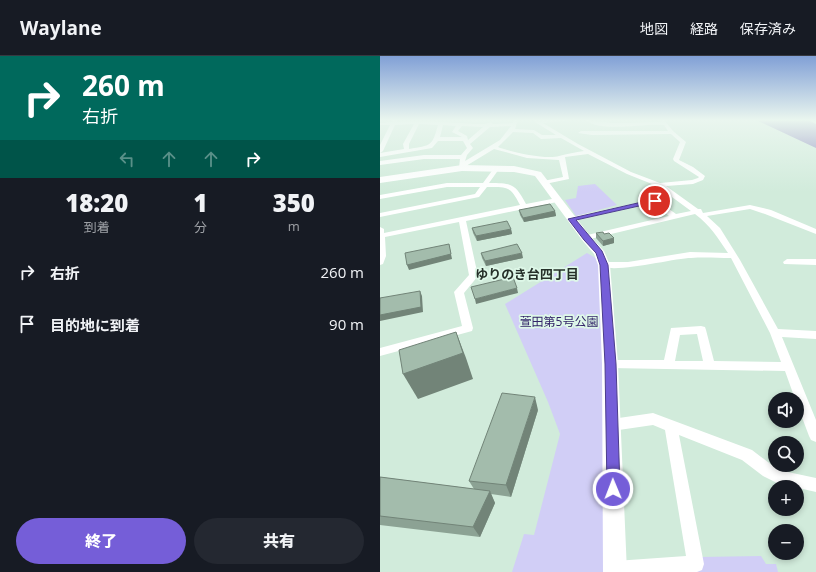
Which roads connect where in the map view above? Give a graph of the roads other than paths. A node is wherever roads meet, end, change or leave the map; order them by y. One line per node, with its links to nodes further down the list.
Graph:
1 (406, 144): 9 (street)
2 (433, 144): 9 (street)
3 (467, 144): 14 (street)
4 (497, 144): 8 (street)
5 (574, 144): 10 (street)
6 (585, 144): 10 (street)
7 (682, 144): 19 (street)
8 (493, 147): 12 (street); 14 (street)
9 (406, 151): 11 (street)
10 (589, 152): 12 (street); 19 (street)
11 (380, 155)
12 (562, 158): 17 (street)
13 (380, 163): 14 (street)
14 (463, 163): 15 (street); 16 (street)
15 (496, 169): 17 (street); 18 (street)
16 (380, 180)
17 (545, 182): 21 (street)
18 (486, 184): 20 (street); 22 (street); 24 (street)
19 (659, 185): 23 (street)
20 (380, 196)
21 (557, 200): 22 (street); 27 (street)
22 (524, 206): 26 (street)
23 (700, 213): 25 (street); 29 (street); 33 (street)
24 (380, 215)
25 (675, 217): 27 (street); 31 (street)
26 (462, 219): 30 (street); 40 (street)
27 (572, 219): 31 (street)
28 (380, 229): 30 (street)
29 (816, 232)
30 (380, 236): 32 (street)
31 (586, 238): 37 (street)
32 (381, 250): 34 (street)
33 (733, 256): 37 (street); 38 (street)
34 (380, 262)
35 (786, 262): 36 (street)
36 (816, 262)
37 (604, 265): 41 (street)
38 (775, 333): 39 (street); 44 (street)
39 (816, 335)
40 (380, 352)
41 (610, 364): 42 (street); 45 (street)
42 (669, 365): 43 (street); 43 (street)
43 (710, 366): 44 (street)
44 (788, 367): 47 (street)
45 (612, 425): 46 (street); 49 (street)
46 (671, 426): 48 (street); 49 (street)
47 (816, 436)
48 (816, 486)
49 (615, 570)

